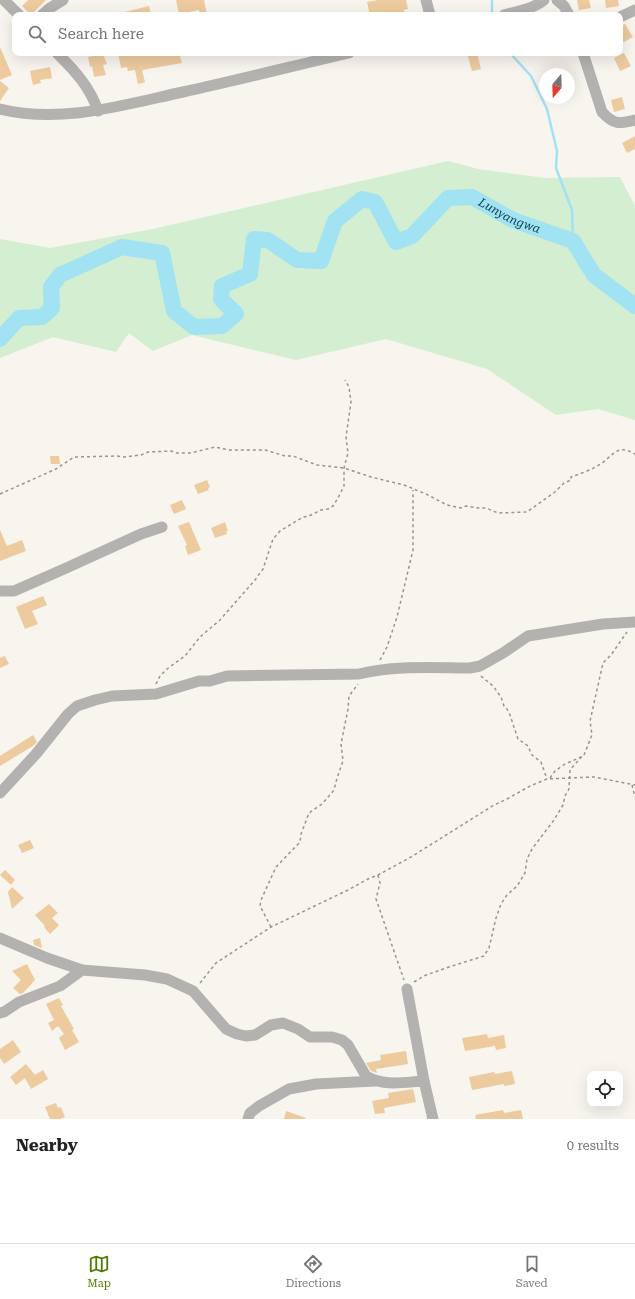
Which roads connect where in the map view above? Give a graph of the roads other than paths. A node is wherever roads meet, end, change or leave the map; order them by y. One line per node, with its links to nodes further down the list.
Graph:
1 (4, 0): 8 (street)
2 (63, 0): 9 (street)
3 (426, 0): 10 (street)
4 (544, 0): 11 (street)
5 (558, 0): 12 (street)
6 (631, 0): 7 (street)
7 (635, 10): 13 (street)
8 (16, 12)
9 (45, 12)
10 (429, 12)
11 (516, 12)
12 (567, 12)
13 (623, 16)
14 (60, 56): 18 (street)
15 (336, 56): 18 (street)
16 (584, 56): 19 (street)
17 (0, 109): 18 (street)
18 (98, 111)
19 (635, 120)
20 (162, 527): 21 (street)
21 (0, 590)
22 (635, 622): 23 (street)
23 (0, 793)
24 (0, 938): 25 (street)
25 (82, 970): 27 (street); 28 (street)
26 (407, 989): 29 (street)
27 (0, 1013)
28 (375, 1080): 29 (street); 30 (street)
29 (424, 1081): 31 (street)
30 (248, 1119)
31 (433, 1119)

